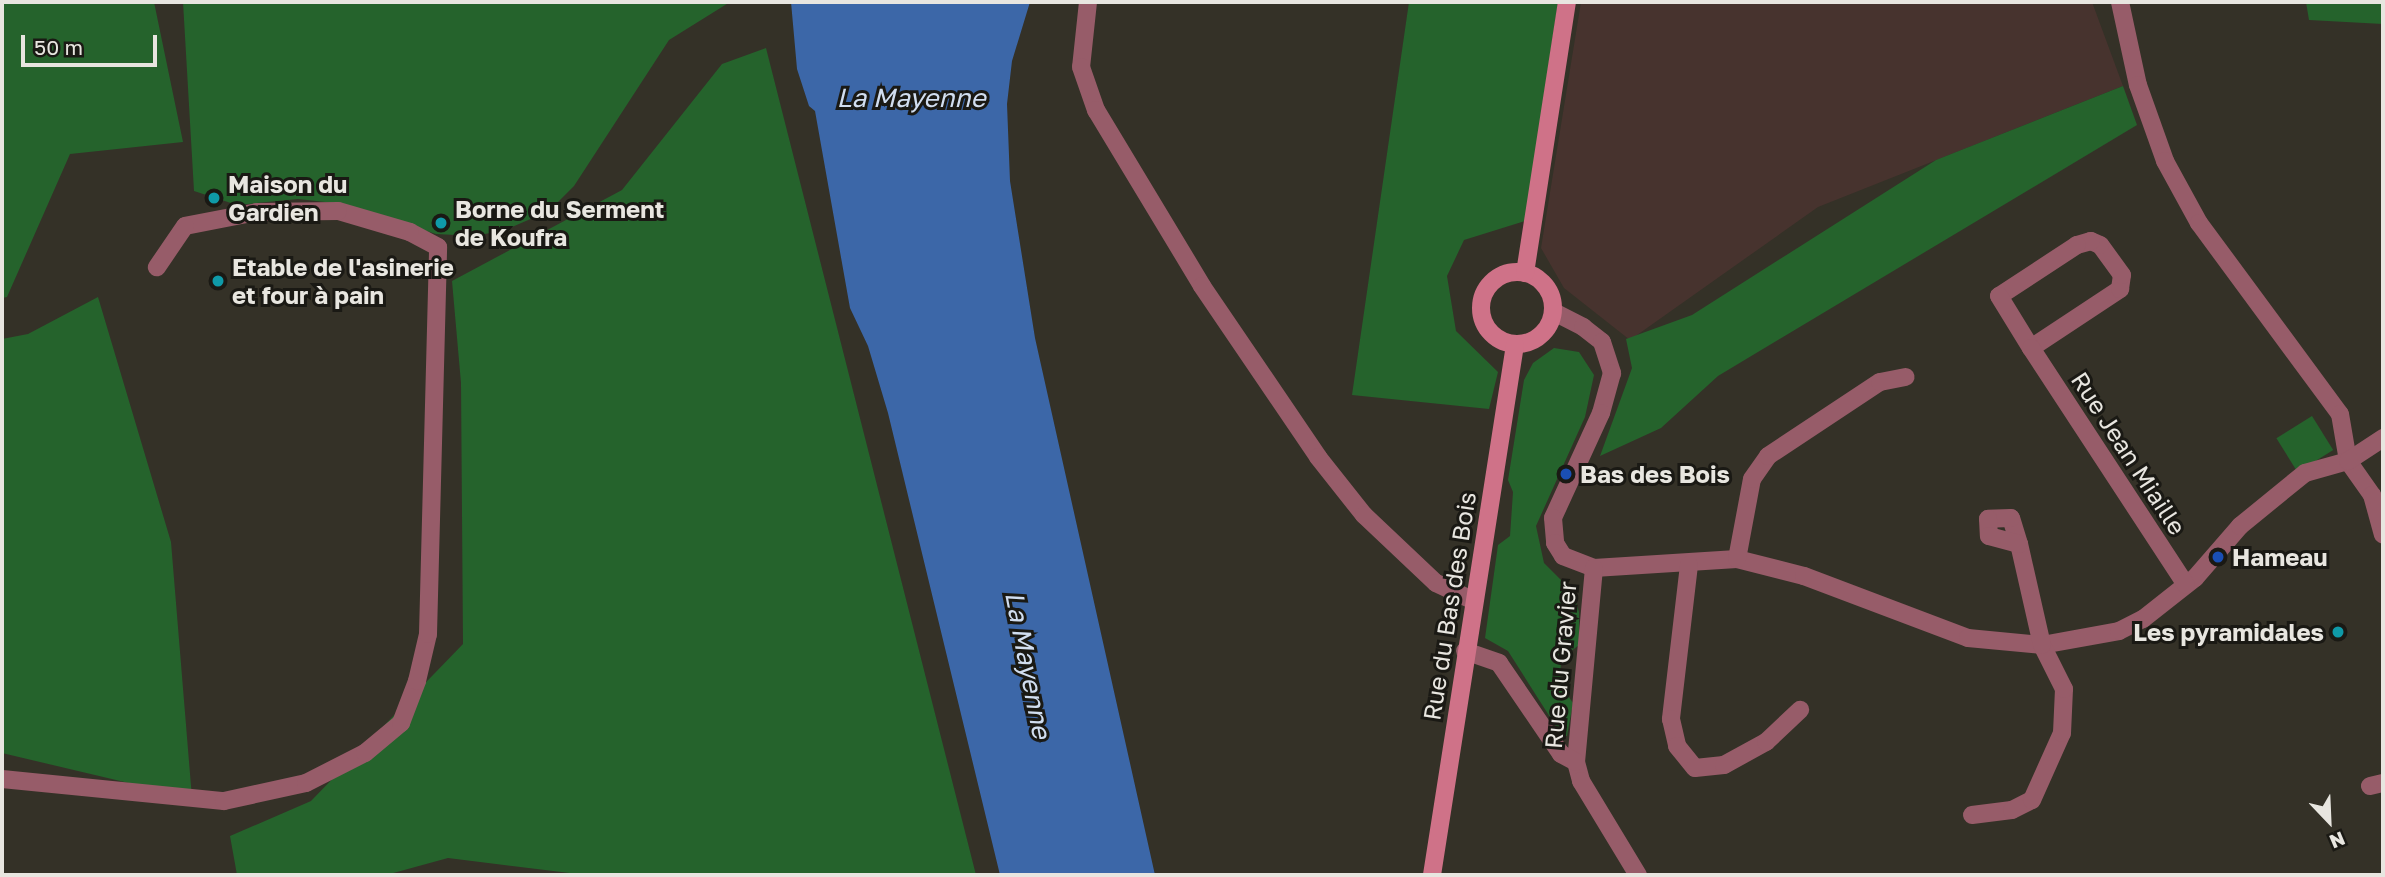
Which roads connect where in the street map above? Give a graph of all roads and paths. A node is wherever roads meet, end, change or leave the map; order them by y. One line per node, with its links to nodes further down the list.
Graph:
1 (1088, 2): 18 (street)
2 (1567, 2): 5 (street)
3 (2120, 2): 11 (street)
4 (157, 267): 23 (street)
5 (1525, 273): 6 (street); 7 (street)
6 (1553, 312): 7 (street); 16 (street)
7 (1515, 345): 18 (street, Rue du Bas des Bois)
8 (2031, 348): 8 (street, Rue Jean Miaille); 17 (street, Rue Jean Miaille)
9 (1906, 377): 14 (street)
10 (2383, 438): 11 (street)
11 (2348, 461): 12 (street); 17 (street)
12 (2383, 535)
13 (2020, 544): 19 (street)
14 (1737, 559): 15 (street); 19 (street)
15 (1689, 565): 16 (street); 21 (street)
16 (1594, 568): 22 (street, Rue du Gravier)
17 (2186, 584): 19 (street)
18 (1474, 601): 20 (street, Rue du Bas des Bois)
19 (2042, 645): 24 (street)
20 (1465, 651): 22 (street); 25 (street, Rue du Bas des Bois)
21 (1800, 710)
22 (1576, 762): 26 (street, Rue du Gravier)
23 (2, 779)
24 (1972, 815)
25 (1432, 875)
26 (1638, 875)

